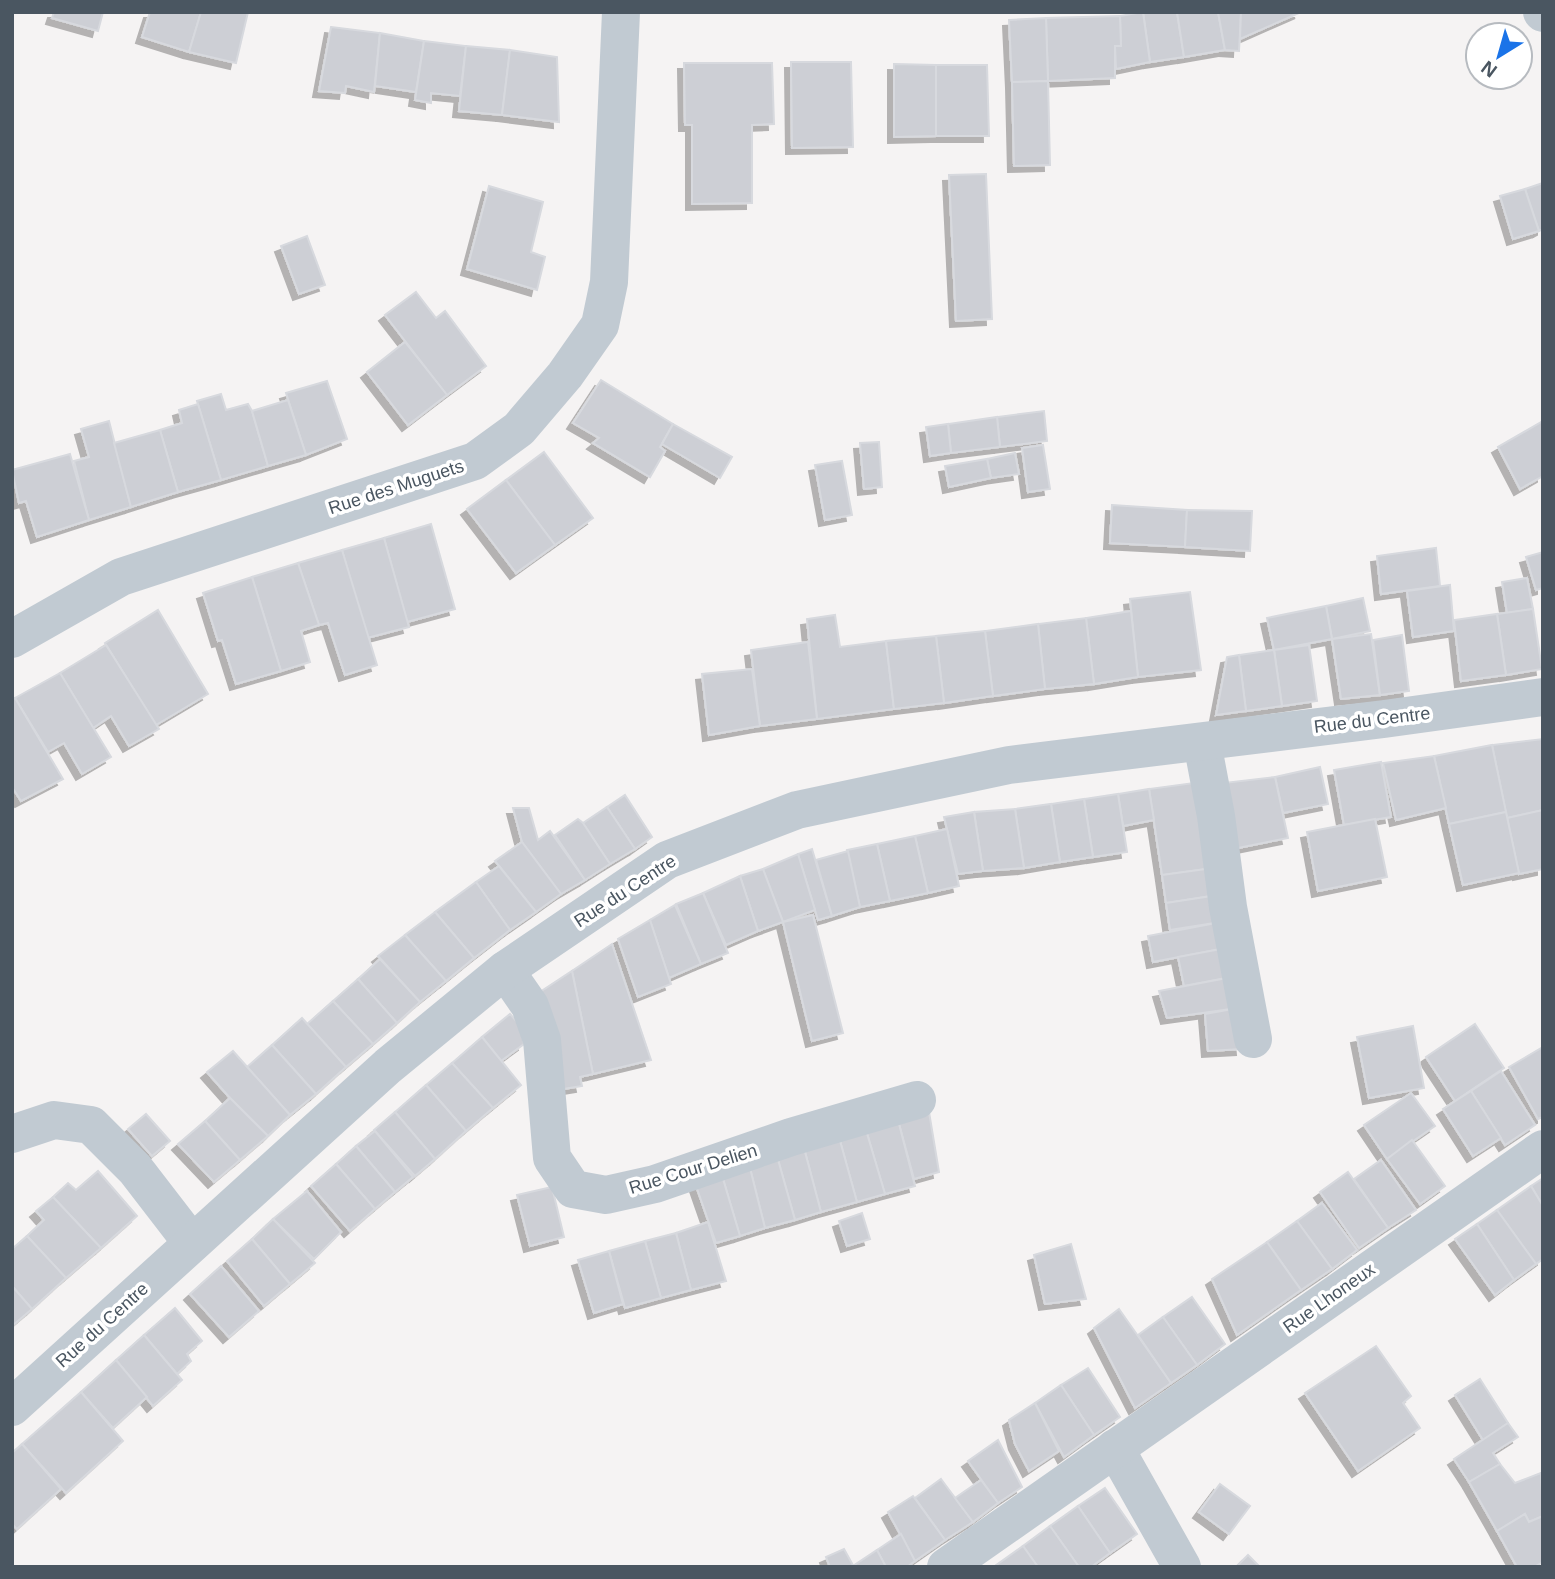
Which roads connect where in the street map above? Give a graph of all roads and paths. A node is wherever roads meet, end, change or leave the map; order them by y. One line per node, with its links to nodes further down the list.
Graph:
1 (621, 12): 2 (street, Rue des Muguets)
2 (12, 639)
3 (1543, 697): 4 (street, Rue du Centre)
4 (1202, 742): 5 (street, Rue du Centre); 6 (street)
5 (505, 970): 7 (street, Rue Cour Delien); 10 (street, Rue du Centre)
6 (1253, 1039)
7 (917, 1100)
8 (12, 1134): 10 (street)
9 (1543, 1149): 12 (street, Rue Lhoneux)
10 (192, 1243): 11 (street, Rue du Centre)
11 (12, 1407)
12 (1115, 1448): 13 (street, Rue Lhoneux); 14 (street)
13 (946, 1567)
14 (1182, 1567)

